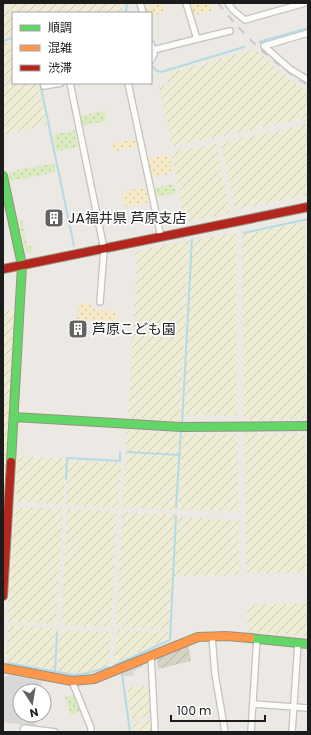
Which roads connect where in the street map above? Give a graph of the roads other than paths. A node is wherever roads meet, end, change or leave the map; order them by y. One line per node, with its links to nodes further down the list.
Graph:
1 (186, 3): 6 (street)
2 (228, 3): 3 (street)
3 (305, 3)
4 (230, 31): 6 (street)
5 (308, 33): 10 (street)
6 (197, 39): 8 (street)
7 (152, 47): 8 (street)
8 (153, 50): 9 (street)
9 (152, 58)
10 (308, 80)
11 (55, 84): 14 (street)
12 (70, 84): 18 (street)
13 (128, 84): 17 (street)
14 (44, 86)
15 (3, 176): 19 (street)
16 (308, 207): 17 (street)
17 (161, 236): 18 (street)
18 (104, 249): 19 (street); 21 (street)
19 (22, 265): 20 (street); 22 (street)
20 (3, 269)
21 (100, 302)
22 (14, 417): 23 (street); 24 (street)
23 (308, 426)
24 (3, 596)
25 (212, 636): 26 (street); 29 (street); 39 (street)
26 (257, 638): 27 (street); 32 (street)
27 (298, 643): 28 (street); 33 (street)
28 (308, 644)
29 (151, 656): 31 (street); 38 (street)
30 (3, 668): 31 (street)
31 (72, 681): 37 (street)
32 (253, 704): 33 (street); 40 (street)
33 (293, 707): 34 (street); 41 (street)
34 (308, 708)
35 (23, 732): 36 (street)
36 (55, 732)
37 (91, 732)
38 (155, 732)
39 (225, 732)
40 (251, 732)
41 (292, 732)

